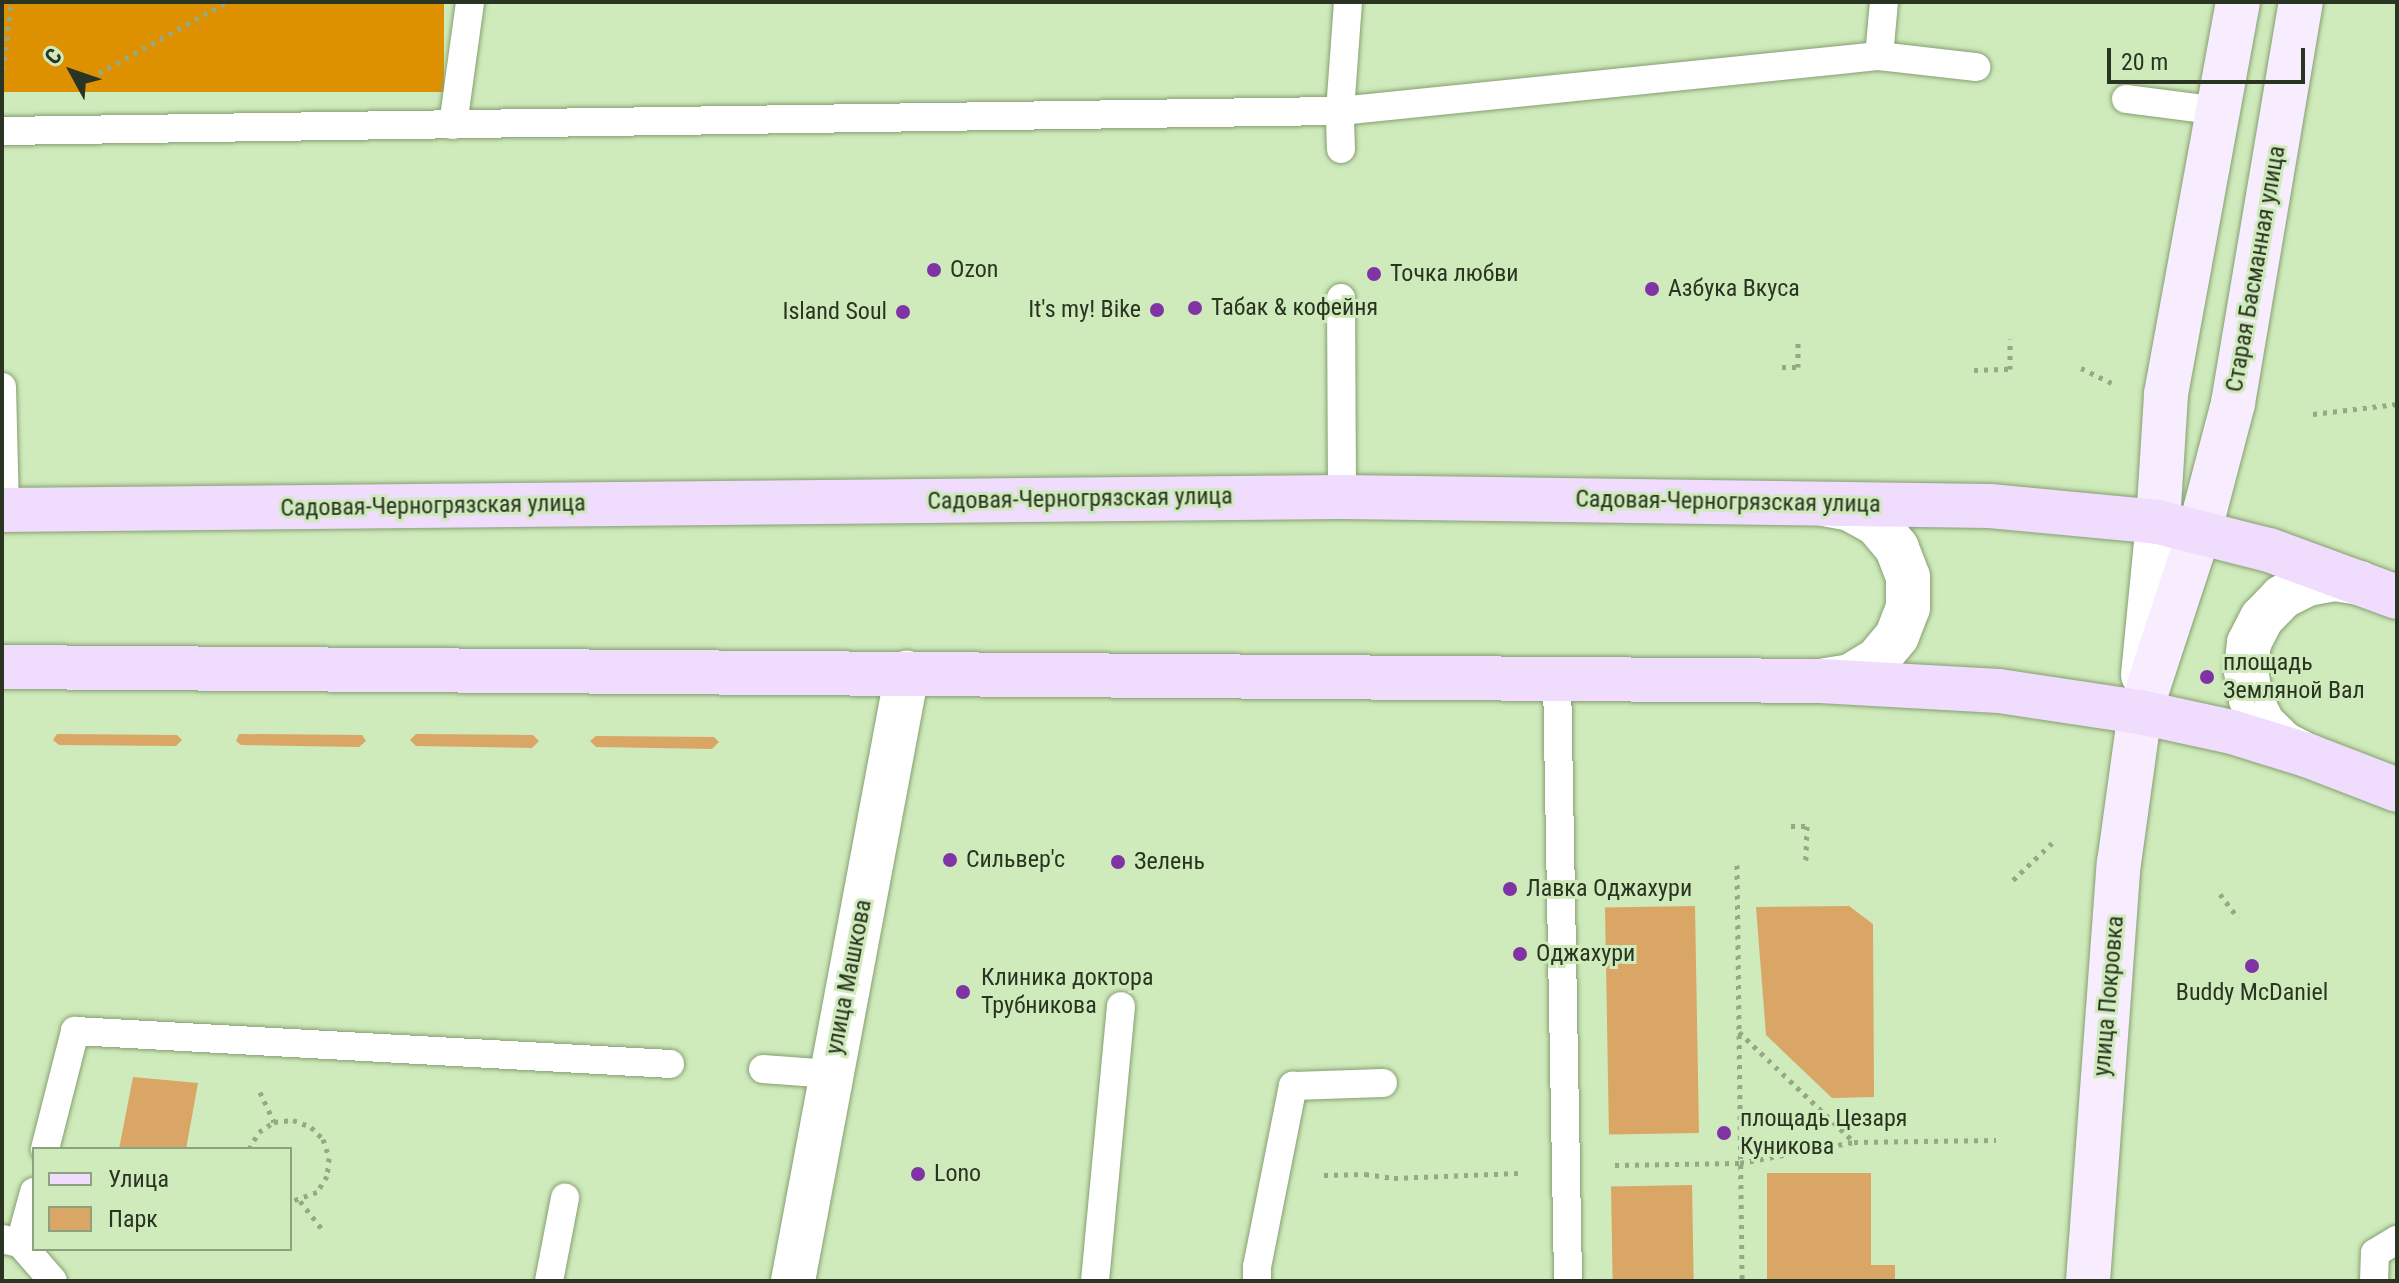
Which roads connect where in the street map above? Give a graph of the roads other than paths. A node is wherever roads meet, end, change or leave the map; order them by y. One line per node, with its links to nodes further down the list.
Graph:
1 (470, 2): 11 (lane)
2 (1348, 2): 9 (lane)
3 (1884, 2): 6 (lane)
4 (2238, 2): 10 (main road)
5 (2301, 2): 20 (main road, Старая Басманная улица)
6 (1879, 56): 7 (lane); 9 (lane)
7 (1976, 67)
8 (2126, 99): 10 (lane)
9 (1340, 111): 11 (lane); 13 (lane)
10 (2220, 111): 19 (main road)
11 (453, 125): 12 (lane)
12 (2, 131)
13 (1341, 149)
14 (1341, 298): 16 (lane)
15 (2, 387): 18 (lane)
16 (1342, 497): 17 (main road, Садовая-Черногрязская улица); 18 (main road, Садовая-Черногрязская улица)
17 (1820, 504): 19 (main road, Садовая-Черногрязская улица); 25 (street)
18 (3, 510)
19 (2158, 522): 20 (main road); 26 (street)
20 (2199, 533): 21 (main road); 26 (main road)
21 (2380, 590): 27 (street)
22 (2, 667): 23 (main road)
23 (907, 673): 24 (main road); 32 (street, улица Машкова)
24 (1557, 678): 25 (main road); 44 (lane)
25 (1820, 681): 26 (main road)
26 (2140, 712): 27 (main road); 45 (main road, улица Покровка)
27 (2309, 756): 28 (main road)
28 (2397, 790)
29 (1121, 1006): 42 (lane)
30 (670, 1064): 34 (lane)
31 (763, 1069): 32 (lane)
32 (831, 1074): 41 (street, улица Машкова)
33 (1383, 1083): 43 (lane)
34 (46, 1147)
35 (32, 1196): 38 (lane)
36 (565, 1198): 40 (lane)
37 (2397, 1240): 46 (lane)
38 (11, 1241): 39 (lane)
39 (53, 1281)
40 (549, 1281)
41 (793, 1281)
42 (1095, 1281)
43 (1257, 1281)
44 (1568, 1281)
45 (2088, 1281)
46 (2374, 1281)

